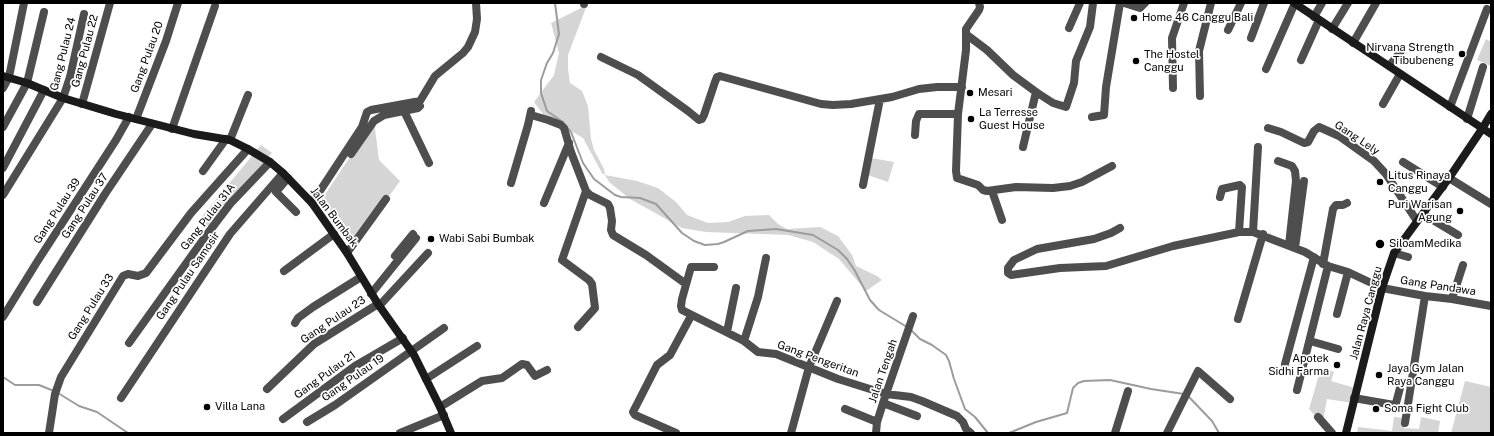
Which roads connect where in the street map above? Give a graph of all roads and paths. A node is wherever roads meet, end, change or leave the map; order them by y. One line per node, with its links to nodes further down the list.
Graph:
1 (24, 3): 37 (street)
2 (110, 3): 48 (street, Gang Pulau 22)
3 (178, 3): 56 (street, Gang Pulau 20)
4 (476, 3): 91 (street)
5 (979, 3): 27 (street)
6 (1080, 3): 24 (street)
7 (1093, 3): 43 (street)
8 (1120, 3): 55 (street)
9 (1124, 3): 18 (street)
10 (1184, 3): 41 (street)
11 (1211, 3): 45 (street)
12 (1241, 3): 26 (street)
13 (1264, 3): 28 (street)
14 (1295, 3): 23 (street); 35 (street)
15 (1322, 3): 23 (street)
16 (1348, 3): 25 (street)
17 (1376, 3): 29 (street)
18 (1144, 5)
19 (215, 6): 61 (street)
20 (1487, 9): 51 (street)
21 (44, 12): 38 (street)
22 (84, 14): 46 (street, Gang Pulau 24)
23 (1316, 18): 25 (street); 32 (street)
24 (1069, 28)
25 (1332, 29): 29 (street)
26 (1228, 30)
27 (967, 35): 39 (street); 43 (street)
28 (1251, 38)
29 (1354, 43): 33 (street)
30 (1402, 50): 33 (street)
31 (601, 58): 47 (street)
32 (1301, 60)
33 (1389, 66): 36 (street)
34 (1483, 67): 57 (street)
35 (1266, 68)
36 (1400, 74): 49 (street); 51 (street)
37 (6, 76): 38 (street, Jalan Bumbak); 40 (street)
38 (28, 83): 42 (street, Jalan Bumbak); 59 (street)
39 (962, 87): 47 (street); 53 (street)
40 (3, 88)
41 (1173, 88)
42 (44, 90): 46 (street, Jalan Bumbak); 75 (street)
43 (1036, 92): 67 (street)
44 (248, 95): 65 (street)
45 (1200, 96)
46 (63, 98): 48 (street, Jalan Bumbak); 85 (street, Gang Pulau 24)
47 (880, 99): 81 (street)
48 (82, 104): 56 (street, Jalan Bumbak)
49 (1383, 104)
50 (420, 106): 52 (street)
51 (1450, 107): 57 (street)
52 (404, 111): 73 (street); 91 (street)
53 (958, 114): 64 (street); 84 (street)
54 (1491, 114): 62 (street, Jalan Raya Canggu)
55 (1092, 117)
56 (132, 118): 58 (street, Jalan Bumbak); 129 (street, Gang Pulau 39)
57 (1467, 119): 62 (street)
58 (152, 124): 61 (street, Jalan Bumbak); 123 (street, Gang Pulau 37)
59 (3, 127)
60 (1268, 128): 95 (street, Gang Lely)
61 (172, 129): 65 (street, Jalan Bumbak)
62 (1482, 129): 63 (street); 78 (street, Jalan Raya Canggu)
63 (1491, 134)
64 (915, 135)
65 (228, 140): 69 (street, Jalan Bumbak); 76 (street)
66 (569, 143): 80 (street); 83 (street); 88 (street)
67 (1023, 146)
68 (1258, 147): 98 (street)
69 (248, 149): 71 (street, Jalan Bumbak); 164 (street, Gang Pulau 33)
70 (1278, 161): 103 (street)
71 (270, 162): 77 (street, Jalan Bumbak); 138 (street, Gang Pulau 31A)
72 (1402, 162): 82 (street)
73 (429, 163)
74 (1112, 166): 84 (street)
75 (3, 168)
76 (203, 171)
77 (285, 175): 91 (street, Jalan Bumbak); 92 (street); 151 (street, Gang Pulau Samosir)
78 (1449, 178): 82 (street, Jalan Raya Canggu); 90 (street)
79 (1304, 181): 103 (street)
80 (511, 183)
81 (863, 185)
82 (1443, 187): 93 (street, Jalan Raya Canggu)
83 (586, 191): 116 (street); 132 (street)
84 (992, 191): 94 (street)
85 (3, 195)
86 (1220, 197): 97 (street)
87 (386, 199): 104 (street)
88 (544, 203)
89 (1347, 203): 110 (street)
90 (1491, 204)
91 (313, 205): 99 (street, Jalan Bumbak)
92 (296, 212)
93 (1423, 214): 95 (street, Jalan Raya Canggu); 101 (street)
94 (1002, 220)
95 (1418, 221): 106 (street, Jalan Raya Canggu)
96 (1120, 228): 97 (street)
97 (1239, 232): 98 (street)
98 (1253, 232): 100 (street)
99 (334, 234): 104 (street, Jalan Bumbak); 113 (street)
100 (1263, 234): 103 (street); 130 (street)
101 (1458, 235)
102 (415, 236): 119 (street)
103 (1292, 246): 107 (street)
104 (347, 253): 115 (street, Jalan Bumbak)
105 (428, 253): 124 (street, Gang Pulau 23)
106 (1394, 253): 108 (street); 118 (street, Jalan Raya Canggu)
107 (1314, 257): 110 (street); 142 (street)
108 (1408, 257)
109 (766, 258): 136 (street)
110 (1326, 265): 114 (street, Gang Pandawa); 137 (street)
111 (1463, 265): 121 (street)
112 (714, 267): 116 (street)
113 (284, 271)
114 (1348, 272): 118 (street, Gang Pandawa); 126 (street)
115 (361, 277): 119 (street, Jalan Bumbak); 131 (street)
116 (686, 284): 127 (street)
117 (736, 288): 134 (street)
118 (1382, 288): 120 (street, Gang Pandawa); 153 (street, Jalan Raya Canggu)
119 (370, 292): 124 (street, Jalan Bumbak)
120 (1425, 296): 121 (street, Gang Pandawa); 162 (street)
121 (1452, 299): 125 (street, Gang Pandawa)
122 (836, 301): 143 (street)
123 (37, 302)
124 (379, 305): 135 (street, Jalan Bumbak); 147 (street, Gang Pulau 23)
125 (1491, 306)
126 (1337, 314)
127 (691, 316): 134 (street, Gang Pengeritan); 167 (street)
128 (913, 316): 150 (street, Jalan Tengah)
129 (3, 317)
130 (1238, 319)
131 (295, 323)
132 (578, 327)
133 (444, 328): 141 (street, Gang Pulau 19)
134 (727, 332): 136 (street, Gang Pengeritan)
135 (403, 338): 141 (street, Jalan Bumbak); 159 (street, Gang Pulau 21)
136 (744, 341): 143 (street, Gang Pengeritan)
137 (1310, 341): 140 (street); 148 (street)
138 (129, 343)
139 (477, 346): 145 (street)
140 (1338, 349)
141 (412, 351): 145 (street, Jalan Bumbak); 160 (street, Gang Pulau 19)
142 (1285, 364)
143 (809, 367): 150 (street, Gang Pengeritan); 168 (street)
144 (547, 370): 156 (street)
145 (426, 379): 156 (street, Jalan Bumbak)
146 (1400, 388): 153 (street)
147 (267, 390)
148 (1297, 390)
149 (1128, 391): 170 (street)
150 (886, 394): 154 (street, Jalan Tengah); 163 (street, Gang Pengeritan)
151 (121, 398)
152 (1230, 398): 171 (street)
153 (1354, 398): 173 (street, Jalan Raya Canggu)
154 (883, 403): 157 (street); 161 (street, Jalan Tengah)
155 (845, 409): 161 (street)
156 (442, 411): 165 (street); 166 (street, Jalan Bumbak)
157 (916, 416)
158 (1318, 417): 172 (street)
159 (283, 419)
160 (307, 422)
161 (877, 422): 169 (street, Jalan Tengah)
162 (1405, 423)
163 (968, 431)
164 (49, 433)
165 (400, 433)
166 (451, 433)
167 (676, 433)
168 (791, 433)
169 (876, 433)
170 (1115, 433)
171 (1168, 433)
172 (1332, 433)
173 (1346, 433)

